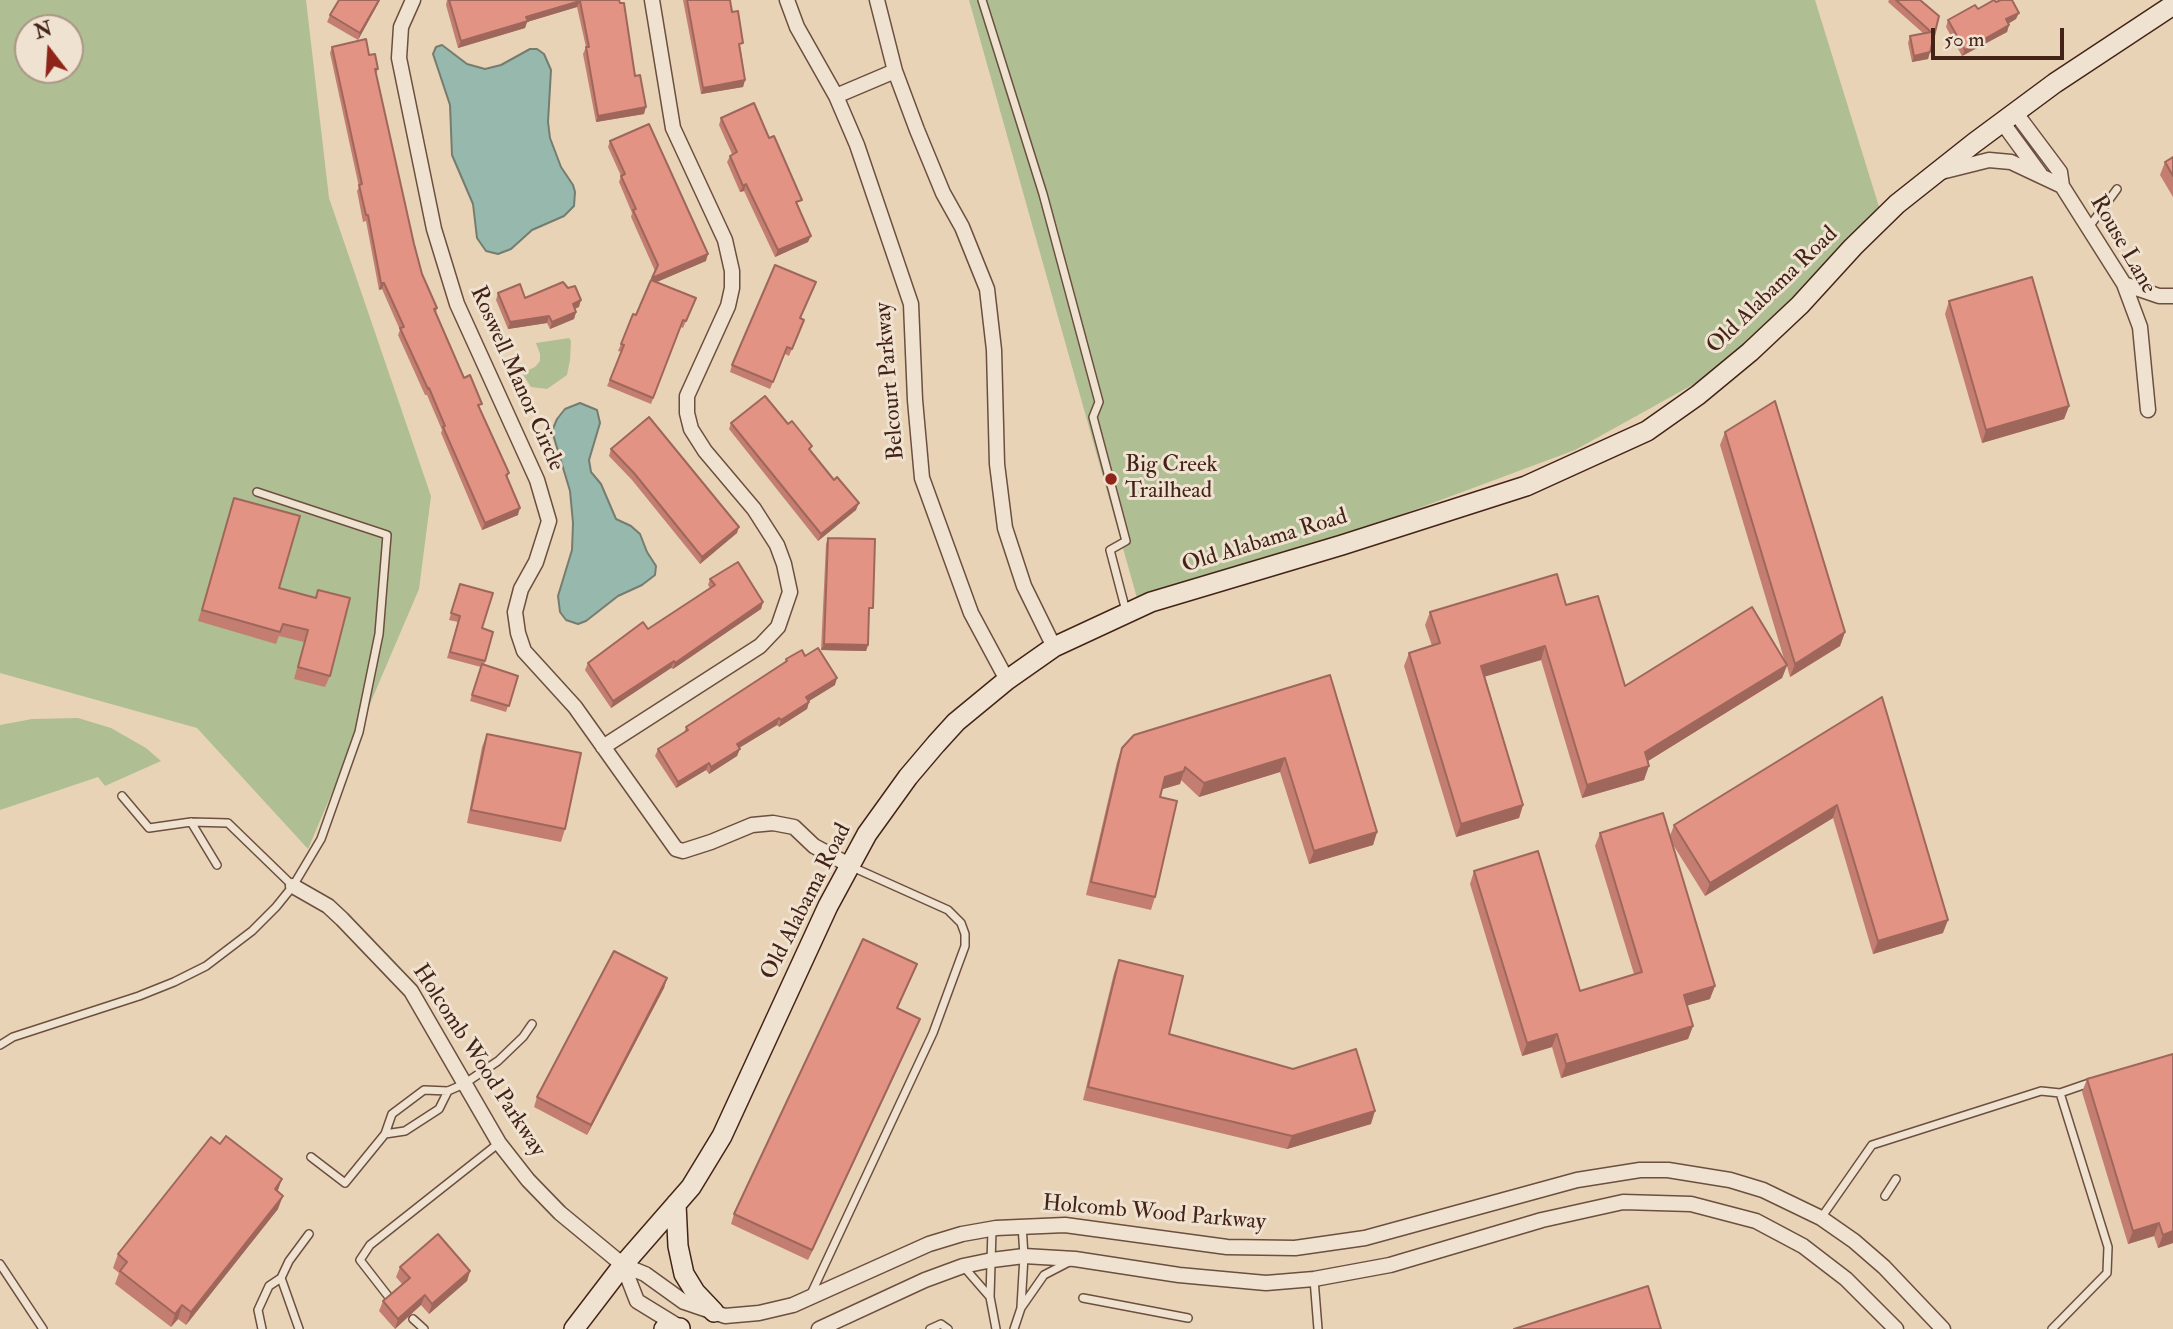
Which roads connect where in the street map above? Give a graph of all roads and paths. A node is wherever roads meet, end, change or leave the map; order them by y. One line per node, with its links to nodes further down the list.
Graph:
1 (413, 0): 22 (street, Roswell Manor Circle)
2 (652, 0): 22 (street)
3 (787, 0): 8 (street, Belcourt Parkway)
4 (877, 0): 7 (street)
5 (982, 0): 19 (lane)
6 (2173, 5): 9 (main road, Old Alabama Road)
7 (895, 71): 8 (street); 20 (street)
8 (836, 96): 21 (street, Belcourt Parkway)
9 (2009, 117): 10 (main road, Old Alabama Road); 11 (street, Rouse Lane); 12 (street, Rouse Lane)
10 (1935, 174): 11 (street, Rouse Lane); 19 (main road, Old Alabama Road)
11 (2041, 176): 12 (street, Rouse Lane)
12 (2062, 186): 14 (street, Rouse Lane)
13 (2117, 189): 14 (lane)
14 (2089, 228): 15 (street, Rouse Lane)
15 (2124, 284): 16 (street); 17 (street, Rouse Lane)
16 (2173, 296)
17 (2148, 410)
18 (257, 492): 27 (lane)
19 (1127, 611): 20 (main road, Old Alabama Road)
20 (1054, 647): 21 (main road, Old Alabama Road)
21 (1007, 680): 26 (main road, Old Alabama Road)
22 (603, 747): 26 (street, Roswell Manor Circle)
23 (122, 796): 24 (lane)
24 (191, 822): 25 (lane); 27 (lane)
25 (217, 865)
26 (849, 865): 39 (main road, Old Alabama Road); 54 (lane)
27 (293, 886): 29 (lane); 31 (street, Holcomb Wood Parkway)
28 (533, 1024): 31 (lane)
29 (0, 1045)
30 (2098, 1081): 33 (lane)
31 (464, 1084): 32 (lane); 35 (street, Holcomb Wood Parkway)
32 (448, 1091): 34 (lane); 34 (lane)
33 (2060, 1093): 40 (lane); 74 (lane)
34 (385, 1134): 36 (lane)
35 (499, 1143): 48 (street, Holcomb Wood Parkway); 52 (lane)
36 (311, 1157)
37 (1896, 1179): 38 (lane)
38 (1885, 1196)
39 (676, 1204): 48 (main road, Old Alabama Road); 57 (main road)
40 (1821, 1219): 41 (street, Holcomb Wood Parkway); 73 (street, Holcomb Wood Parkway)
41 (1022, 1225): 42 (street, Holcomb Wood Parkway); 44 (lane)
42 (992, 1228): 46 (lane); 54 (street, Holcomb Wood Parkway)
43 (309, 1234): 50 (lane)
44 (1024, 1256): 45 (street); 46 (street); 56 (lane)
45 (1074, 1259): 51 (street); 56 (lane)
46 (992, 1260): 49 (street); 53 (lane)
47 (0, 1264): 61 (lane)
48 (623, 1265): 57 (street, Holcomb Wood Parkway); 60 (street, Holcomb Wood Parkway); 65 (main road, Old Alabama Road)
49 (962, 1266): 53 (lane); 66 (street)
50 (281, 1278): 62 (lane); 63 (lane)
51 (1314, 1279): 71 (lane); 72 (street)
52 (388, 1296)
53 (990, 1297): 69 (lane)
54 (809, 1298): 57 (street, Holcomb Wood Parkway)
55 (1083, 1298): 58 (lane)
56 (1021, 1308): 70 (lane)
57 (714, 1312)
58 (1188, 1318)
59 (413, 1319): 64 (lane)
60 (676, 1328)
61 (43, 1329)
62 (262, 1329)
63 (299, 1329)
64 (424, 1329)
65 (574, 1329)
66 (819, 1329)
67 (930, 1329): 68 (lane)
68 (948, 1329)
69 (996, 1329)
70 (1014, 1329)
71 (1318, 1329)
72 (1896, 1329)
73 (1943, 1329)
74 (2052, 1329)

